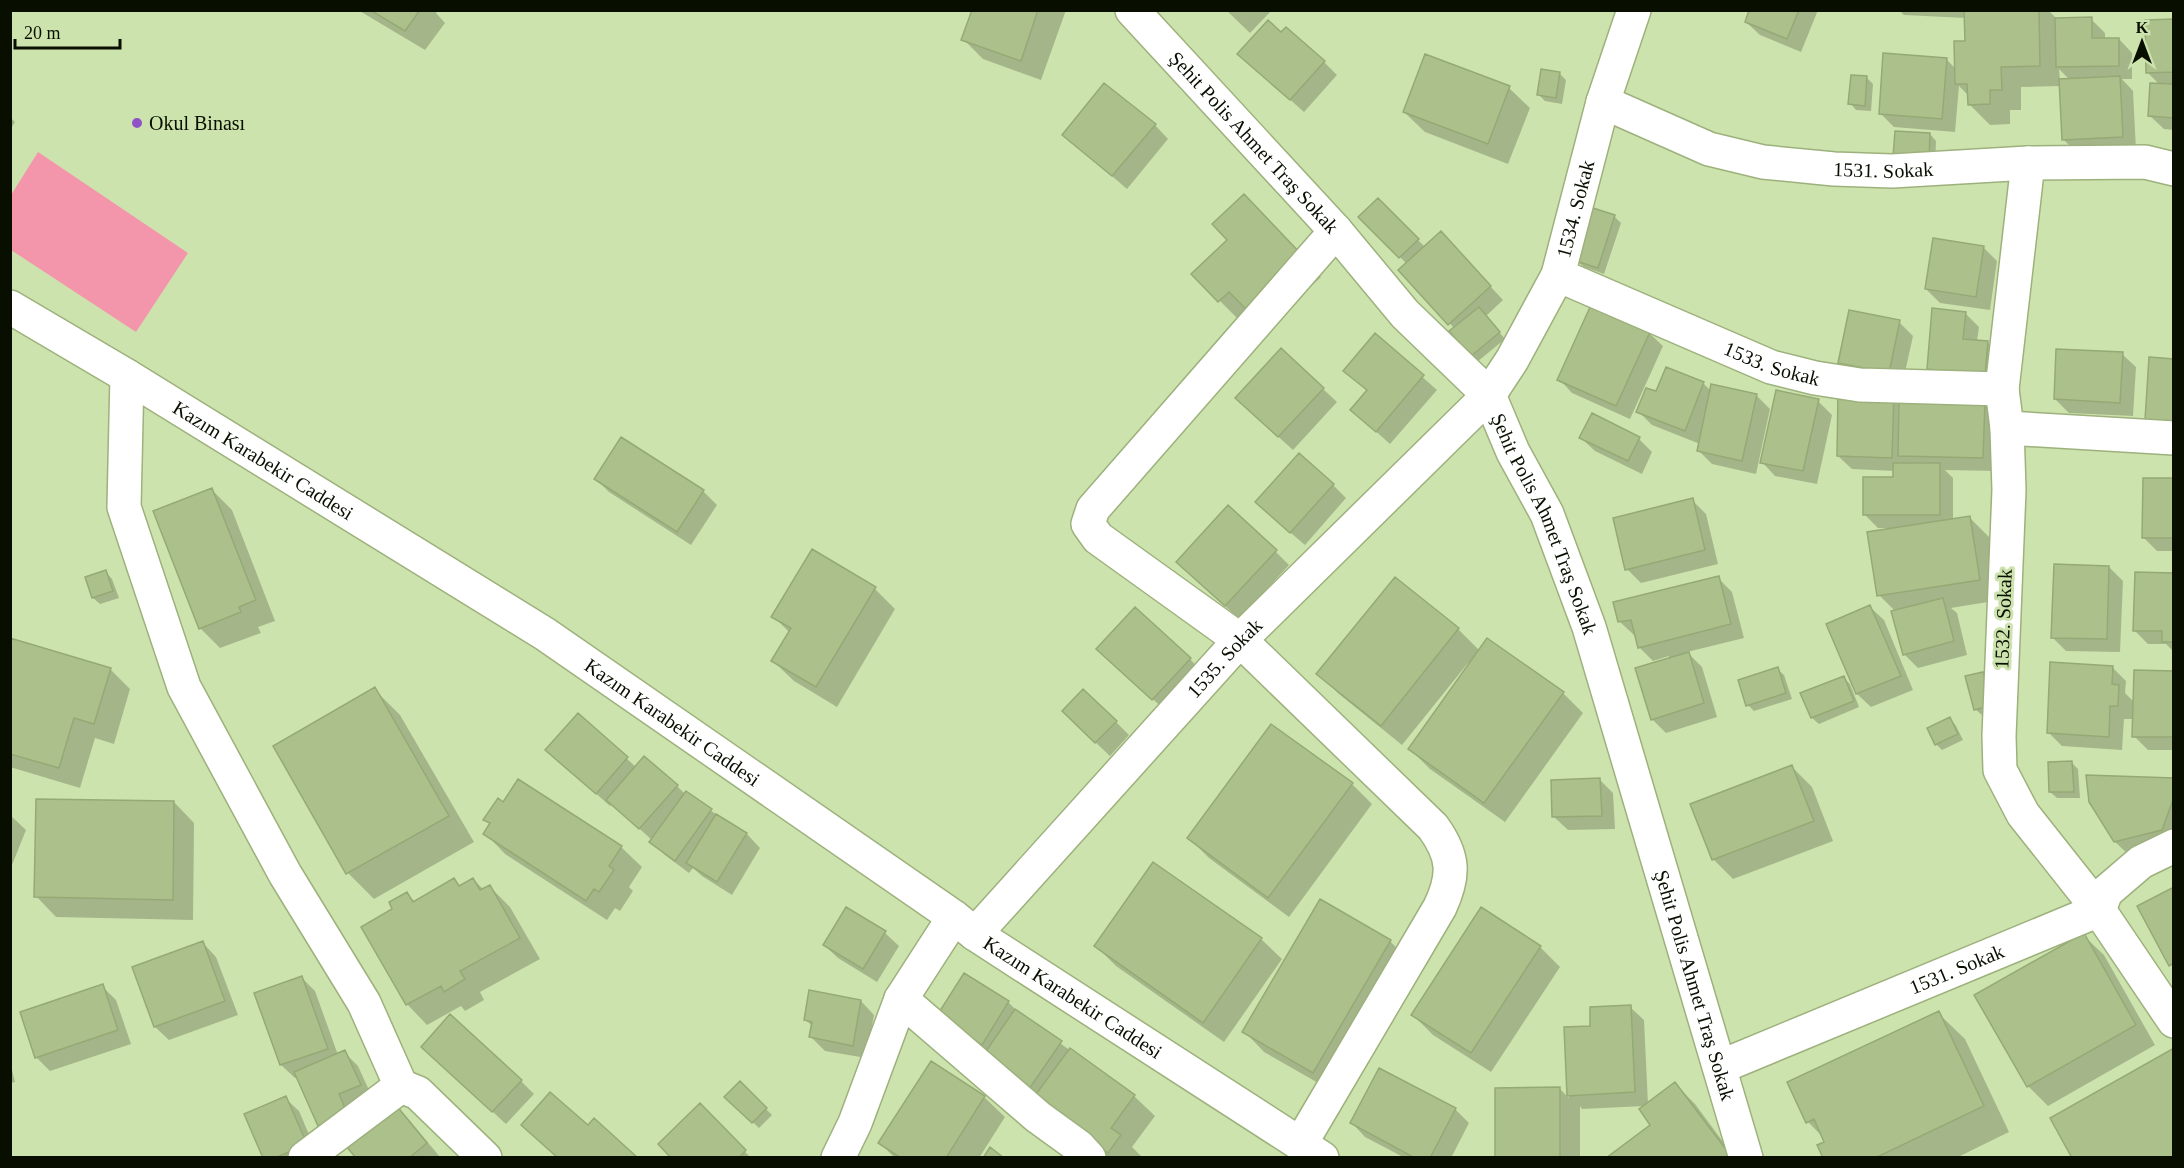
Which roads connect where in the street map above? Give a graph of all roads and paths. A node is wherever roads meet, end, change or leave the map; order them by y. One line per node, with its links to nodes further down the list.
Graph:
1 (1132, 10): 6 (street, Şehit Polis Ahmet Traş Sokak)
2 (1634, 10): 3 (street, 1534. Sokak)
3 (1603, 102): 4 (street, 1531. Sokak); 7 (street, 1534. Sokak)
4 (2028, 163): 5 (street, 1531. Sokak); 10 (street, 1532. Sokak)
5 (2174, 169)
6 (1336, 231): 11 (street, Şehit Polis Ahmet Traş Sokak); 14 (street)
7 (1558, 275): 10 (street, 1533. Sokak); 11 (street, 1534. Sokak)
8 (10, 307): 9 (street, Kazım Karabekir Caddesi)
9 (127, 376): 17 (street, Kazım Karabekir Caddesi); 21 (street)
10 (2002, 389): 12 (street, 1532. Sokak)
11 (1489, 395): 14 (street, 1535. Sokak); 20 (street, Şehit Polis Ahmet Traş Sokak)
12 (2007, 428): 13 (street); 16 (street, 1532. Sokak)
13 (2174, 438)
14 (1240, 640): 17 (street, 1535. Sokak); 22 (street)
15 (2174, 846): 16 (street)
16 (2099, 910): 19 (street, 1532. Sokak); 20 (street, 1531. Sokak)
17 (964, 925): 18 (street, 1535. Sokak); 22 (street, Kazım Karabekir Caddesi)
18 (901, 999): 25 (street, 1535. Sokak); 26 (street)
19 (2174, 1021)
20 (1720, 1067): 27 (street, Şehit Polis Ahmet Traş Sokak)
21 (401, 1086): 23 (street); 24 (street)
22 (1311, 1150)
23 (304, 1158)
24 (484, 1158)
25 (838, 1158)
26 (1089, 1158)
27 (1746, 1158)

